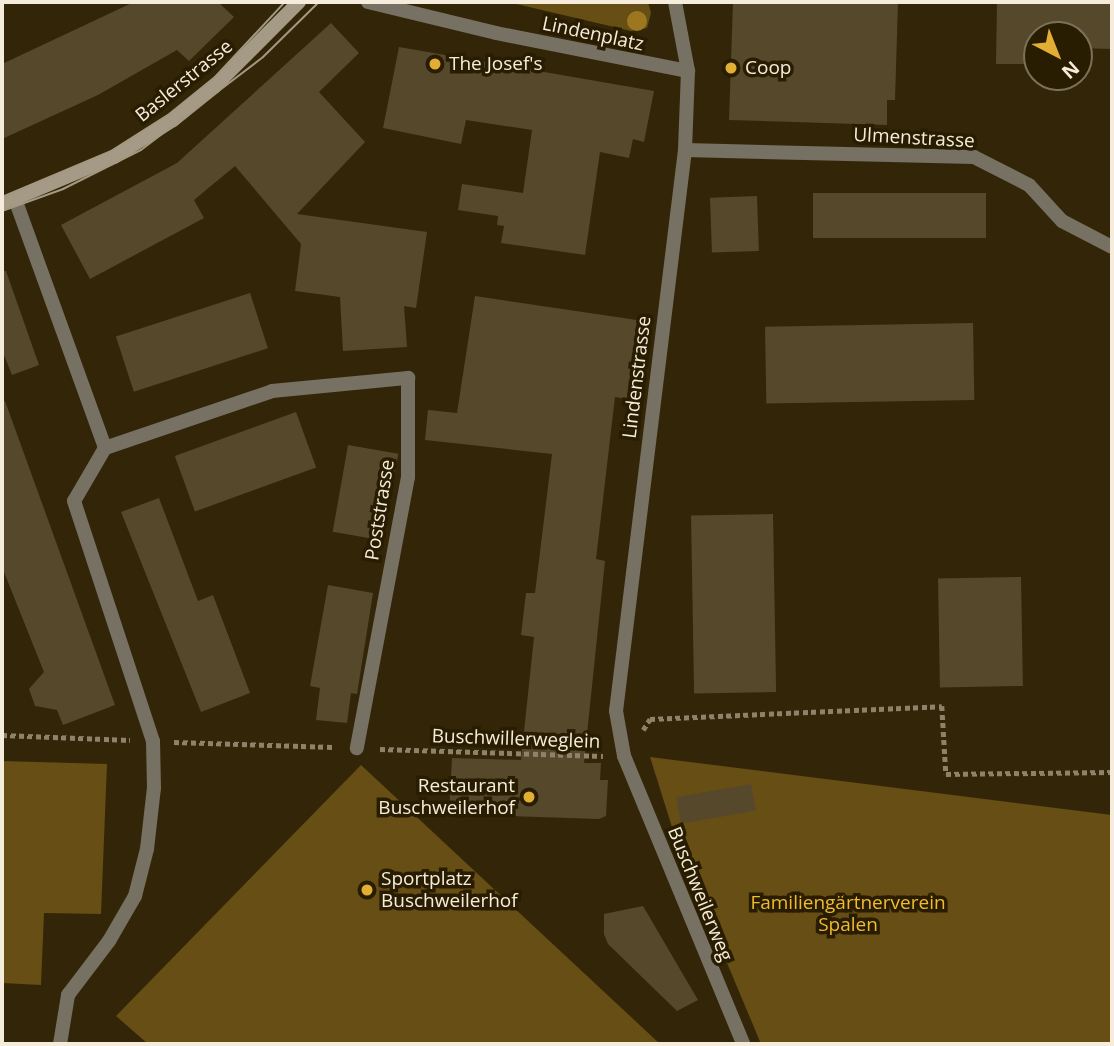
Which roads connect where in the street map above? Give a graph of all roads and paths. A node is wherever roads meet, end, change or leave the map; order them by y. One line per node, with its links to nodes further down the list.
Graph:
1 (299, 2): 6 (main road, Baslerstrasse)
2 (368, 2): 4 (street, Lindenplatz)
3 (675, 2): 4 (street, Lindenstrasse)
4 (688, 71): 5 (street, Lindenstrasse)
5 (685, 150): 7 (street, Ulmenstrasse); 12 (street, Lindenstrasse)
6 (9, 201): 8 (street)
7 (1112, 247)
8 (104, 448): 10 (street); 11 (street, Poststrasse)
9 (2, 735): 10 (path, Buschwillerweglein)
10 (153, 741): 11 (path, Buschwillerweglein); 14 (street)
11 (356, 748): 12 (path, Buschwillerweglein)
12 (624, 757): 13 (path, Buschwillerweglein); 15 (street, Buschweilerweg)
13 (1112, 772)
14 (60, 1044)
15 (743, 1044)

